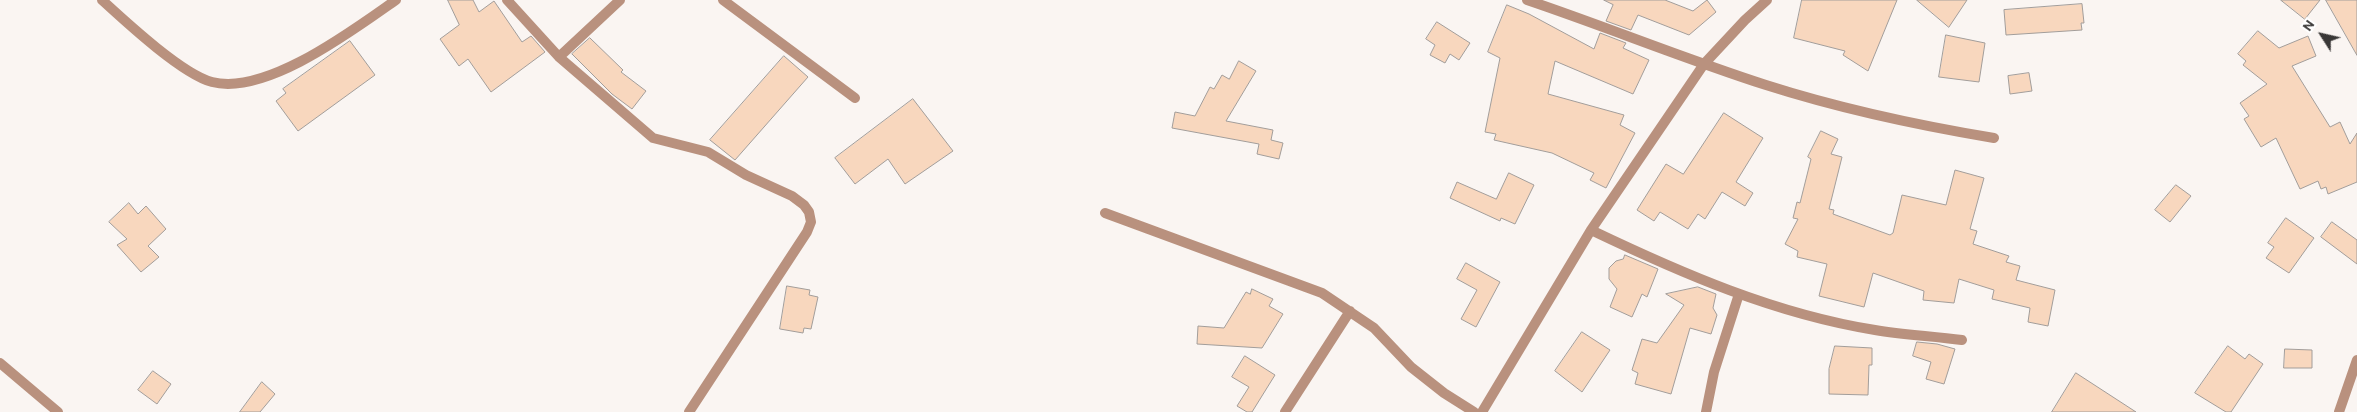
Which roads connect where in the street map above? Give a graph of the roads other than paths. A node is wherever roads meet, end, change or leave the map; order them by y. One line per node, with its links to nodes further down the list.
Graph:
1 (102, 0): 2 (street)
2 (396, 0)
3 (507, 0): 8 (street)
4 (620, 0): 8 (street)
5 (723, 0): 10 (street)
6 (1527, 0): 9 (street)
7 (1767, 0): 9 (street)
8 (559, 57): 20 (street)
9 (1704, 64): 11 (street); 13 (street)
10 (855, 98)
11 (1994, 138)
12 (1105, 213): 15 (street)
13 (1591, 230): 14 (street); 23 (street)
14 (1739, 294): 16 (street); 24 (street)
15 (1350, 311): 21 (street); 22 (street)
16 (1962, 340)
17 (2357, 360): 25 (street)
18 (0, 363): 19 (street)
19 (58, 412)
20 (689, 412)
21 (1285, 412)
22 (1474, 412)
23 (1482, 412)
24 (1706, 412)
25 (2339, 412)

